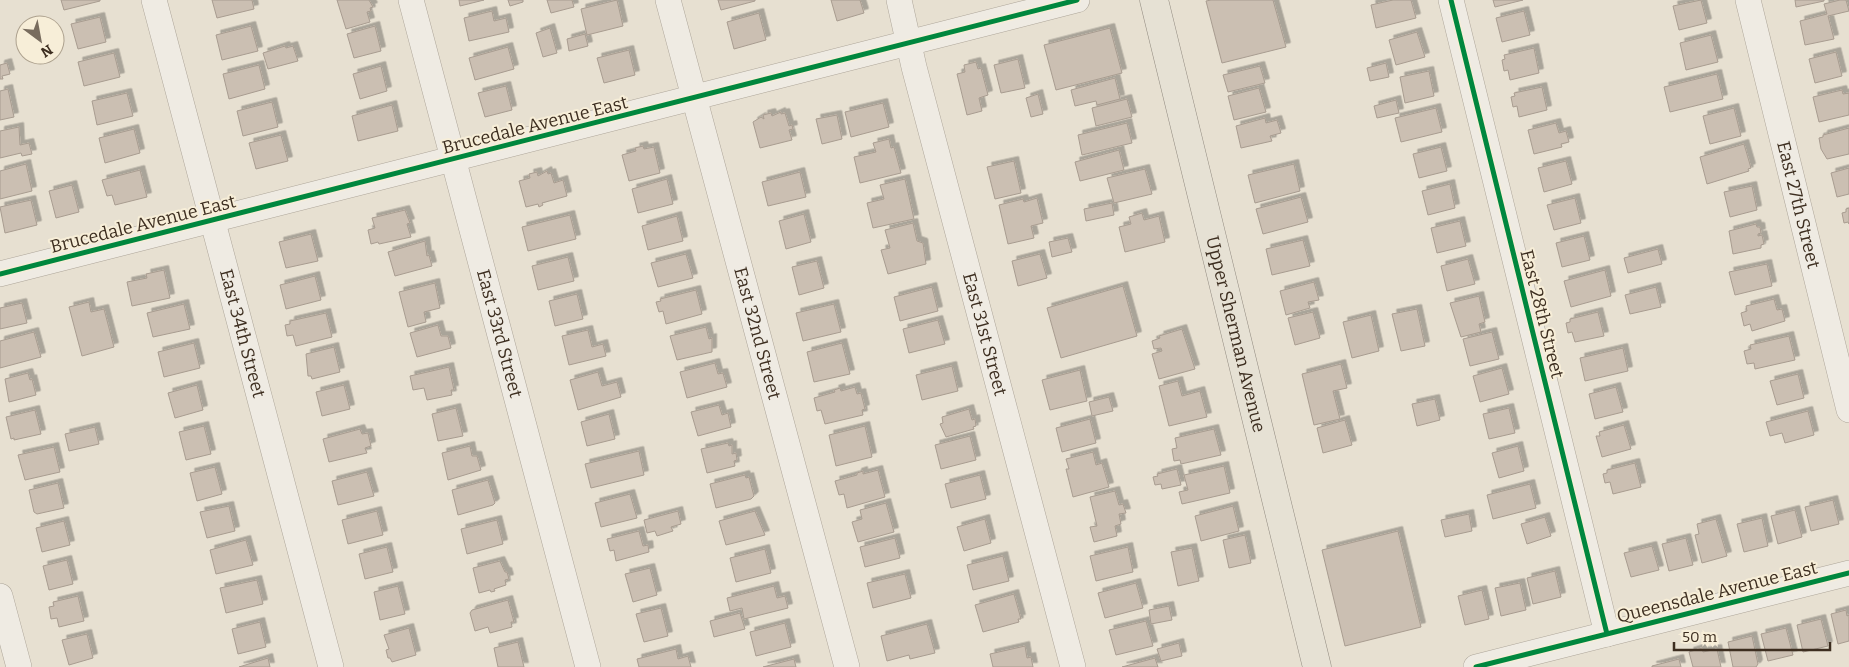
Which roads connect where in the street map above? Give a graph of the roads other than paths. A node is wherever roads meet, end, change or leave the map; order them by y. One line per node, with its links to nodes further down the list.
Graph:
1 (154, 0): 12 (street, East 34th Street)
2 (411, 0): 11 (street, East 33rd Street)
3 (668, 0): 10 (street, East 32nd Street)
4 (899, 0): 9 (street, East 31st Street)
5 (1077, 0): 9 (street, Brucedale Avenue East)
6 (1154, 0): 23 (main road, Upper Sherman Avenue)
7 (1451, 0): 17 (street, East 28th Street)
8 (1748, 0): 14 (street, East 27th Street)
9 (909, 41): 10 (street, Brucedale Avenue East); 22 (street, East 31st Street)
10 (694, 98): 11 (street, Brucedale Avenue East); 21 (street, East 32nd Street)
11 (453, 160): 12 (street, Brucedale Avenue East); 20 (street, East 33rd Street)
12 (212, 222): 13 (street, Brucedale Avenue East); 19 (street, East 34th Street)
13 (0, 274)
14 (1849, 410)
15 (1849, 573): 17 (street, Queensdale Avenue East)
16 (0, 596): 18 (street)
17 (1606, 634): 24 (street, Queensdale Avenue East)
18 (19, 667)
19 (331, 667)
20 (588, 667)
21 (847, 667)
22 (1073, 667)
23 (1317, 667)
24 (1476, 667)

